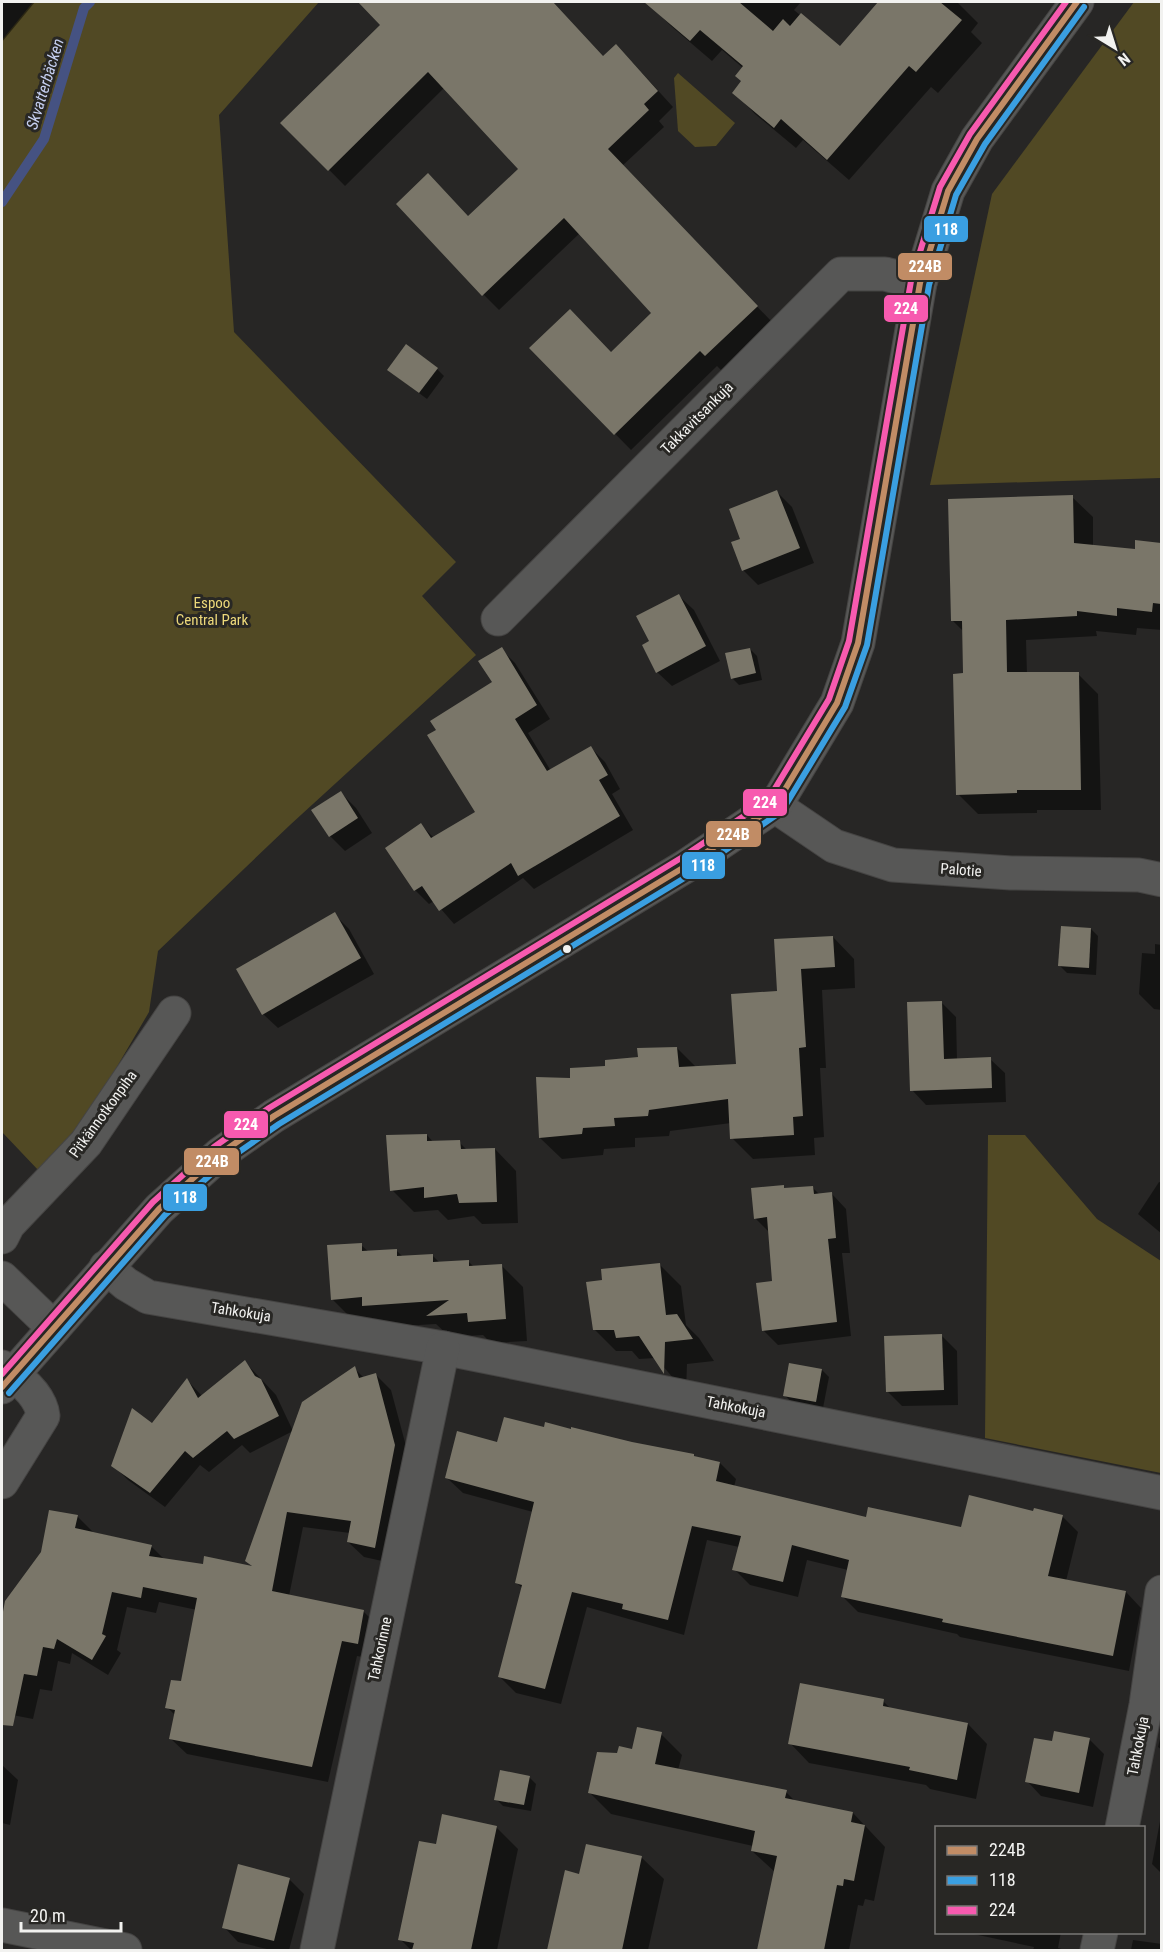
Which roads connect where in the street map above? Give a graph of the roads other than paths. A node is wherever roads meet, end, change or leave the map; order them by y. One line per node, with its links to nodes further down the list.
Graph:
1 (1061, 7): 2 (street)
2 (920, 283): 3 (street, Takkavitsankuja); 4 (street)
3 (498, 619)
4 (775, 806): 5 (street, Palotie); 8 (street)
5 (1161, 880)
6 (174, 1013): 7 (street, Pitkännotkonpiha)
7 (2, 1237)
8 (106, 1267): 10 (street); 11 (street, Tahkokuja)
9 (2, 1278): 10 (street)
10 (54, 1328): 12 (street)
11 (443, 1348): 14 (street, Tahkokuja); 20 (street, Tahkorinne)
12 (5, 1376): 13 (street)
13 (2, 1482)
14 (1161, 1493)
15 (1161, 1592): 16 (street, Tahkokuja)
16 (1122, 1826)
17 (2, 1924): 19 (street)
18 (1101, 1934): 21 (street)
19 (125, 1950)
20 (317, 1950)
21 (1097, 1950)

